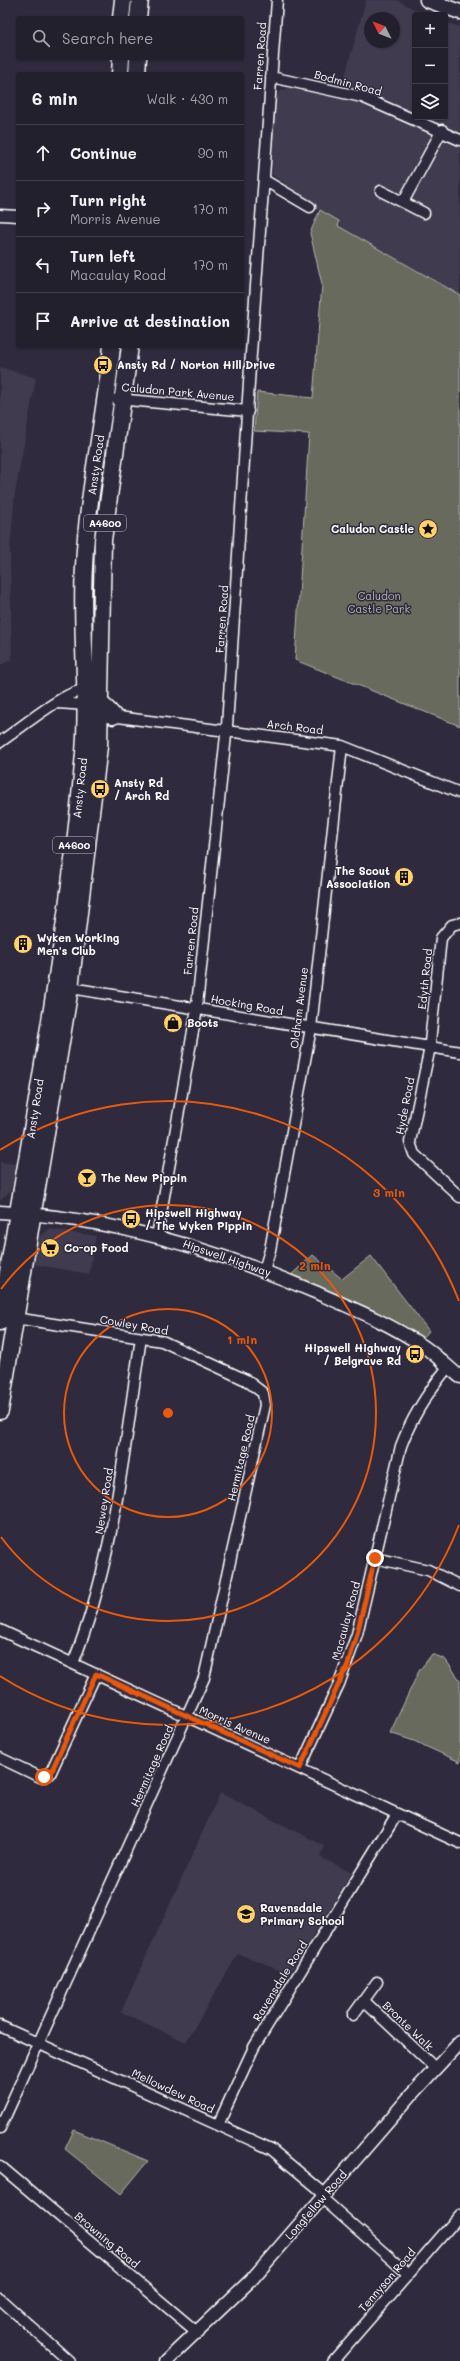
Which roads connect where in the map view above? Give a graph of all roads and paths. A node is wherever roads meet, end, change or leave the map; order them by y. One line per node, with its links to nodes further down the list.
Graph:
1 (123, 0): 8 (highway)
2 (140, 0): 9 (highway)
3 (277, 0): 14 (street, Farren Road)
4 (427, 0): 7 (main road)
5 (448, 0): 6 (street)
6 (460, 8)
7 (460, 12)
8 (121, 16)
9 (138, 16)
10 (121, 60): 12 (highway)
11 (138, 60): 13 (highway)
12 (120, 72)
13 (137, 72)
14 (271, 76): 15 (street, Bodmin Road); 17 (street, Farren Road)
15 (442, 130): 16 (street, Bodmin Road); 19 (street)
16 (460, 140)
17 (264, 180): 20 (street); 28 (street, Farren Road)
18 (381, 191): 19 (street)
19 (403, 202): 21 (street)
20 (310, 207)
21 (424, 213)
22 (0, 215): 23 (street)
23 (16, 216)
24 (112, 348): 26 (highway, Ansty Road / A4600)
25 (130, 348): 27 (highway, Ansty Road / A4600)
26 (105, 398): 27 (street, Caludon Park Avenue); 29 (highway, Ansty Road / A4600)
27 (123, 400): 28 (street, Caludon Park Avenue); 29 (highway, Ansty Road / A4600)
28 (248, 411): 30 (street, Farren Road)
29 (94, 703): 30 (street, Arch Road); 31 (street); 35 (highway, Ansty Road / A4600)
30 (226, 732): 32 (street, Arch Road); 36 (street, Farren Road)
31 (0, 742)
32 (342, 746): 33 (street, Arch Road); 37 (street, Oldham Avenue)
33 (460, 793)
34 (460, 923): 38 (street, Edyth Road)
35 (67, 987): 36 (street, Hocking Road); 42 (highway, Ansty Road / A4600)
36 (196, 1008): 37 (street, Hocking Road); 43 (street, Farren Road)
37 (311, 1028): 38 (street, Hocking Road); 44 (street, Oldham Avenue)
38 (429, 1047): 39 (street, Hocking Road); 40 (street, Hyde Road)
39 (460, 1052)
40 (460, 1197)
41 (0, 1212): 42 (street, Hipswell Highway)
42 (24, 1213): 43 (street, Hipswell Highway); 45 (highway, Ansty Road / A4600)
43 (157, 1236): 44 (street, Hipswell Highway)
44 (264, 1270): 47 (street, Hipswell Highway)
45 (8, 1320): 46 (street, Cowley Road); 50 (highway, Ansty Road / A4600)
46 (141, 1338): 49 (street, Cowley Road); 54 (street, Newey Road)
47 (448, 1367): 48 (street, Hipswell Highway); 51 (street, Macaulay Road)
48 (460, 1376)
49 (261, 1392): 56 (street, Hermitage Road)
50 (0, 1411)
51 (375, 1558): 52 (street); 58 (street, Macaulay Road)
52 (460, 1586)
53 (0, 1630): 54 (street, Morris Avenue)
54 (72, 1663): 55 (street, Morris Avenue)
55 (96, 1674): 56 (street, Morris Avenue); 57 (street)
56 (187, 1717): 58 (street, Morris Avenue); 66 (street, Hermitage Road)
57 (0, 1758)
58 (300, 1768): 59 (street, Morris Avenue)
59 (397, 1814): 60 (street, Morris Avenue); 68 (street, Ravensdale Road)
60 (460, 1843)
61 (377, 1982): 62 (street)
62 (364, 2001): 63 (street); 67 (street, Bronte Walk)
63 (353, 2015)
64 (0, 2026): 66 (street, Mellowdew Road)
65 (460, 2042): 67 (street, Longfellow Road)
66 (38, 2043): 68 (street, Mellowdew Road); 69 (street)
67 (435, 2068): 71 (street, Longfellow Road)
68 (218, 2125): 71 (street, Mellowdew Road)
69 (0, 2128)
70 (0, 2166): 75 (street, Browning Road)
71 (324, 2196): 73 (street, Mellowdew Road); 75 (street, Longfellow Road)
72 (460, 2215): 73 (street, Tennyson Road)
73 (408, 2274): 78 (street, Tennyson Road)
74 (0, 2299): 76 (street)
75 (198, 2332): 77 (street, Longfellow Road)
76 (68, 2361)
77 (166, 2361)
78 (334, 2361)

